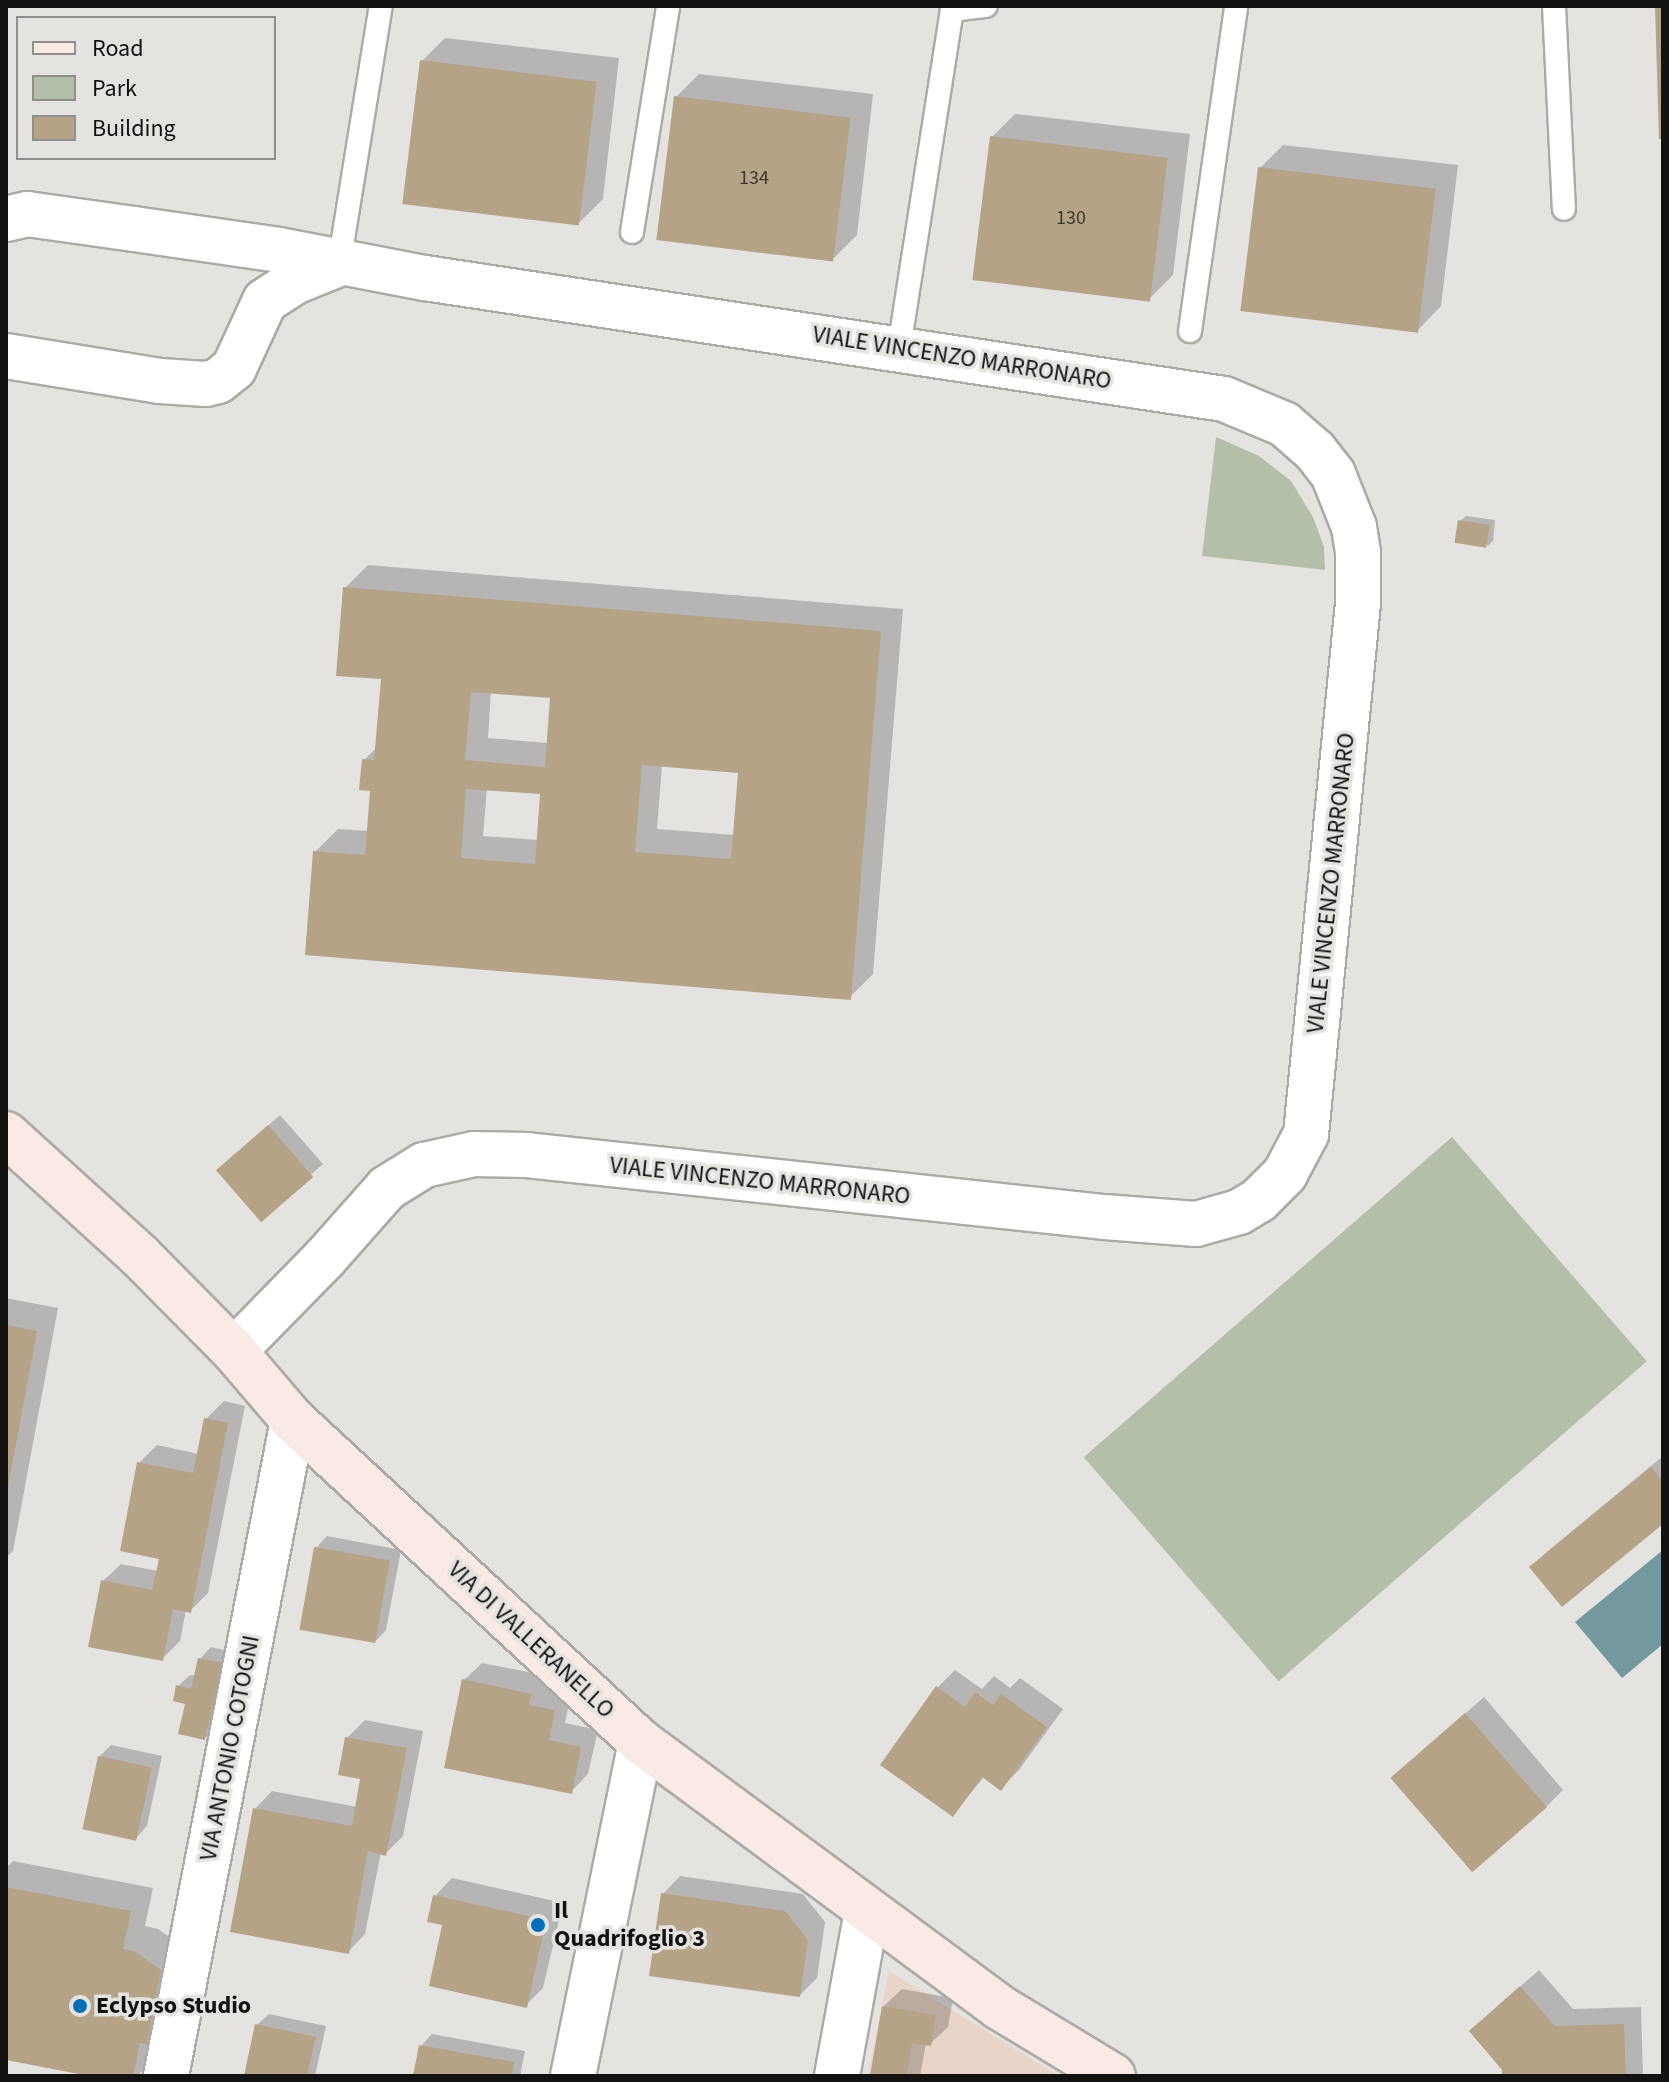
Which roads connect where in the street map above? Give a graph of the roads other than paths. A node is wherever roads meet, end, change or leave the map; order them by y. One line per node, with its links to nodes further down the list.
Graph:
1 (381, 6): 10 (lane)
2 (668, 6): 9 (lane)
3 (986, 6): 6 (lane)
4 (1236, 6): 11 (lane)
5 (1554, 6): 7 (lane)
6 (943, 8): 12 (lane)
7 (1564, 209)
8 (6, 219): 10 (street, VIALE VINCENZO MARRONARO)
9 (632, 232)
10 (339, 264): 12 (street, VIALE VINCENZO MARRONARO); 13 (street)
11 (1190, 331)
12 (899, 348): 15 (street, VIALE VINCENZO MARRONARO)
13 (6, 356)
14 (6, 1134): 15 (street, VIA DI VALLERANELLO)
15 (234, 1351): 16 (street, VIA DI VALLERANELLO)
16 (293, 1420): 17 (street, VIA DI VALLERANELLO); 19 (street, VIA ANTONIO COTOGNI)
17 (641, 1742): 18 (street, VIA DI VALLERANELLO); 20 (street)
18 (867, 1911): 21 (street); 22 (street, VIA DI VALLERANELLO)
19 (166, 2076)
20 (573, 2076)
21 (837, 2076)
22 (1113, 2076)

